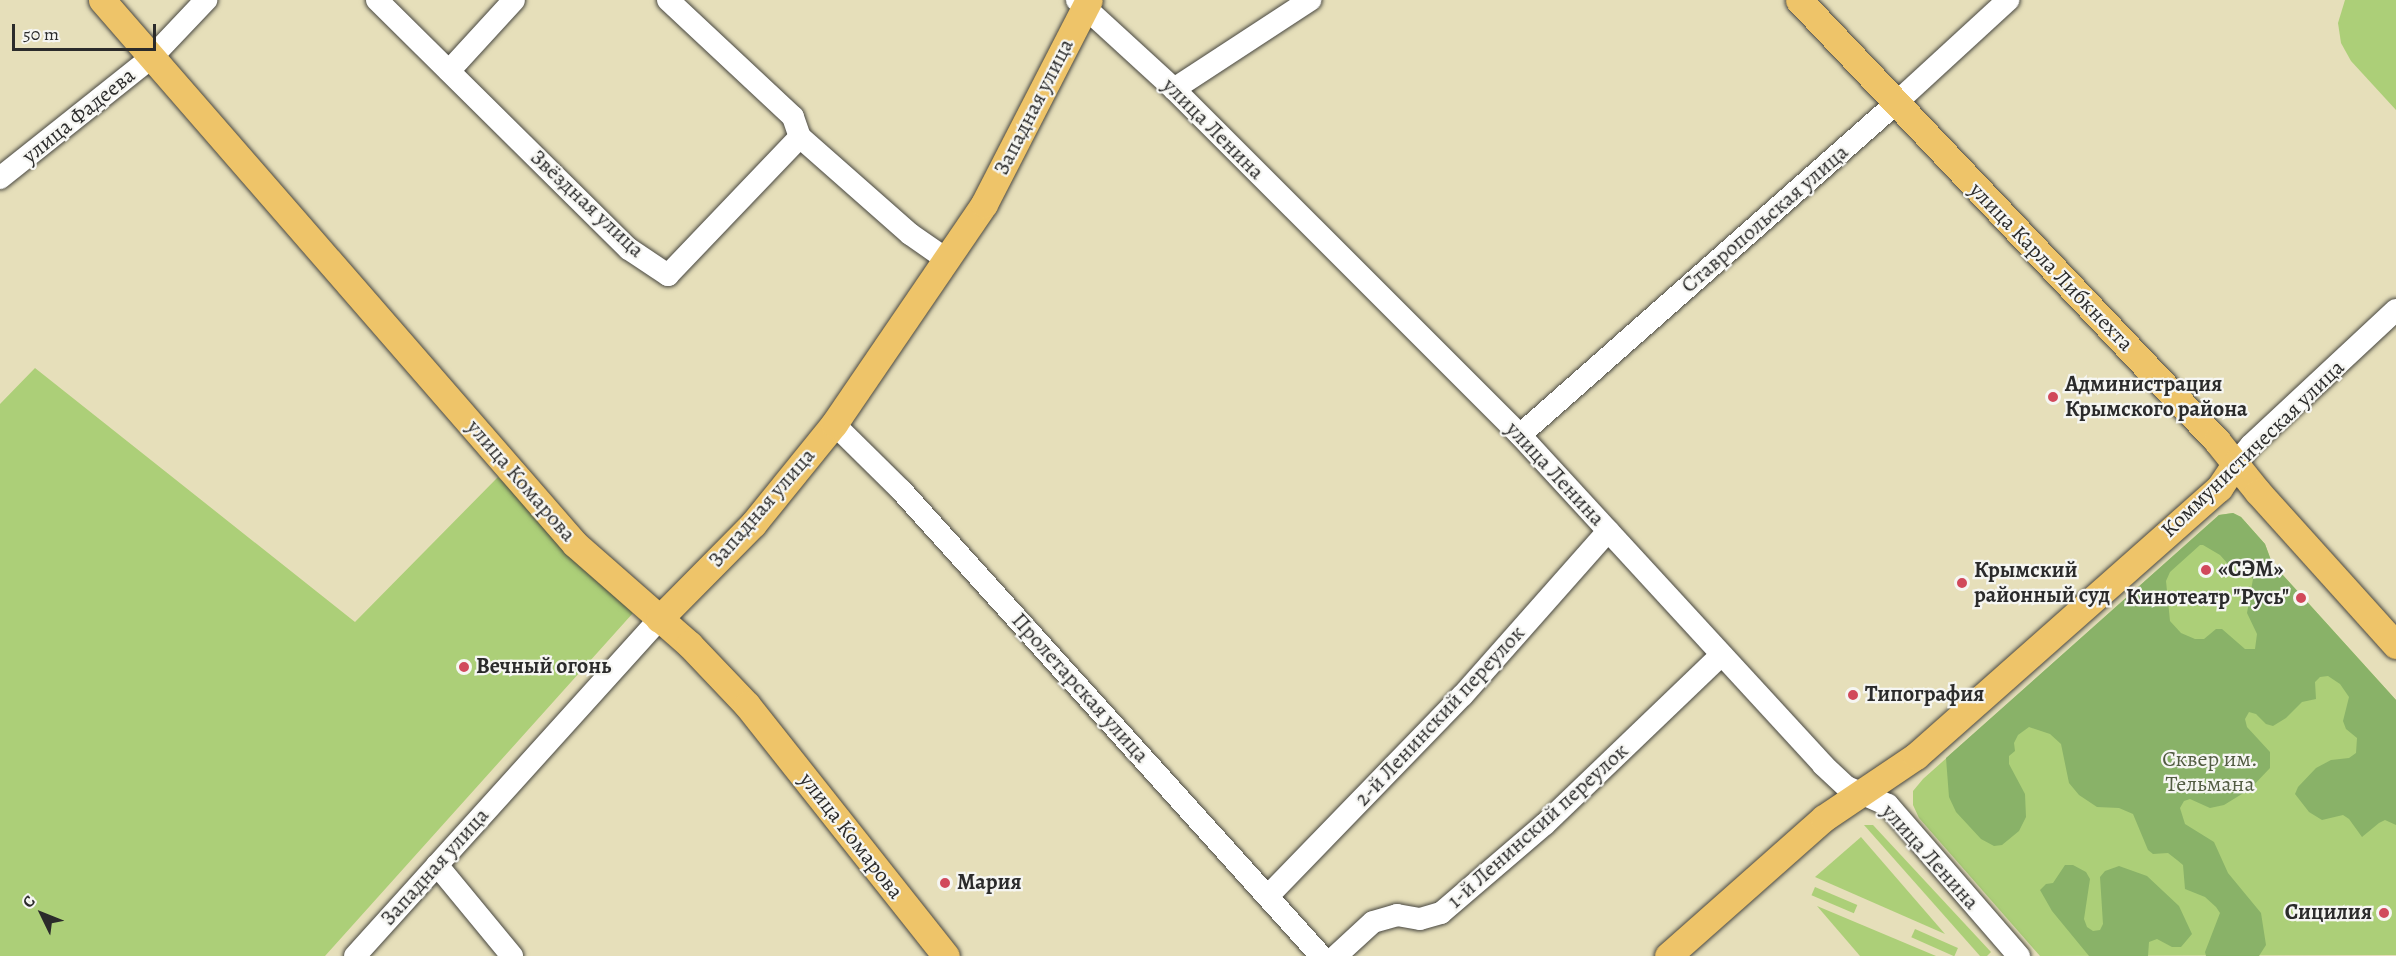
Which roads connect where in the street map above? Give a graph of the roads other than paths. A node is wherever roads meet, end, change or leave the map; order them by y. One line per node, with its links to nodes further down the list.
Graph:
1 (102, 0): 10 (main road, улица Комарова)
2 (206, 0): 10 (street, улица Фадеева)
3 (378, 0): 11 (street, Звёздная улица)
4 (514, 0): 11 (street)
5 (668, 0): 14 (street)
6 (1310, 0): 12 (street)
7 (1799, 0): 13 (main road, улица Карла Либкнехта)
8 (2008, 0): 13 (street, Ставропольская улица)
9 (1084, 3): 12 (street, улица Ленина); 16 (main road, Западная улица)
10 (152, 57): 15 (street, улица Фадеева); 22 (main road, улица Комарова)
11 (449, 71): 14 (street, Звёздная улица)
12 (1174, 89): 19 (street, улица Ленина)
13 (1895, 104): 19 (street, Ставропольская улица); 20 (main road, улица Карла Либкнехта)
14 (800, 137): 16 (street)
15 (0, 178)
16 (946, 259): 18 (main road, Западная улица)
17 (2396, 310): 20 (street, Коммунистическая улица)
18 (834, 424): 22 (main road, Западная улица); 27 (street, Пролетарская улица)
19 (1520, 435): 21 (street, улица Ленина)
20 (2236, 463): 23 (main road, улица Карла Либкнехта); 25 (main road, Коммунистическая улица)
21 (1608, 531): 24 (street, улица Ленина); 27 (street, 2-й Ленинский переулок)
22 (659, 619): 26 (street, Западная улица); 30 (main road, улица Комарова)
23 (2396, 645)
24 (1721, 655): 25 (street, улица Ленина); 32 (street, 1-й Ленинский переулок)
25 (1860, 794): 33 (main road, Коммунистическая улица); 34 (street, улица Ленина)
26 (437, 865): 28 (street, Западная улица); 29 (street)
27 (1268, 896): 31 (street, Пролетарская улица)
28 (355, 956)
29 (512, 956)
30 (946, 956)
31 (1321, 956)
32 (1336, 956)
33 (1668, 956)
34 (2019, 956)

